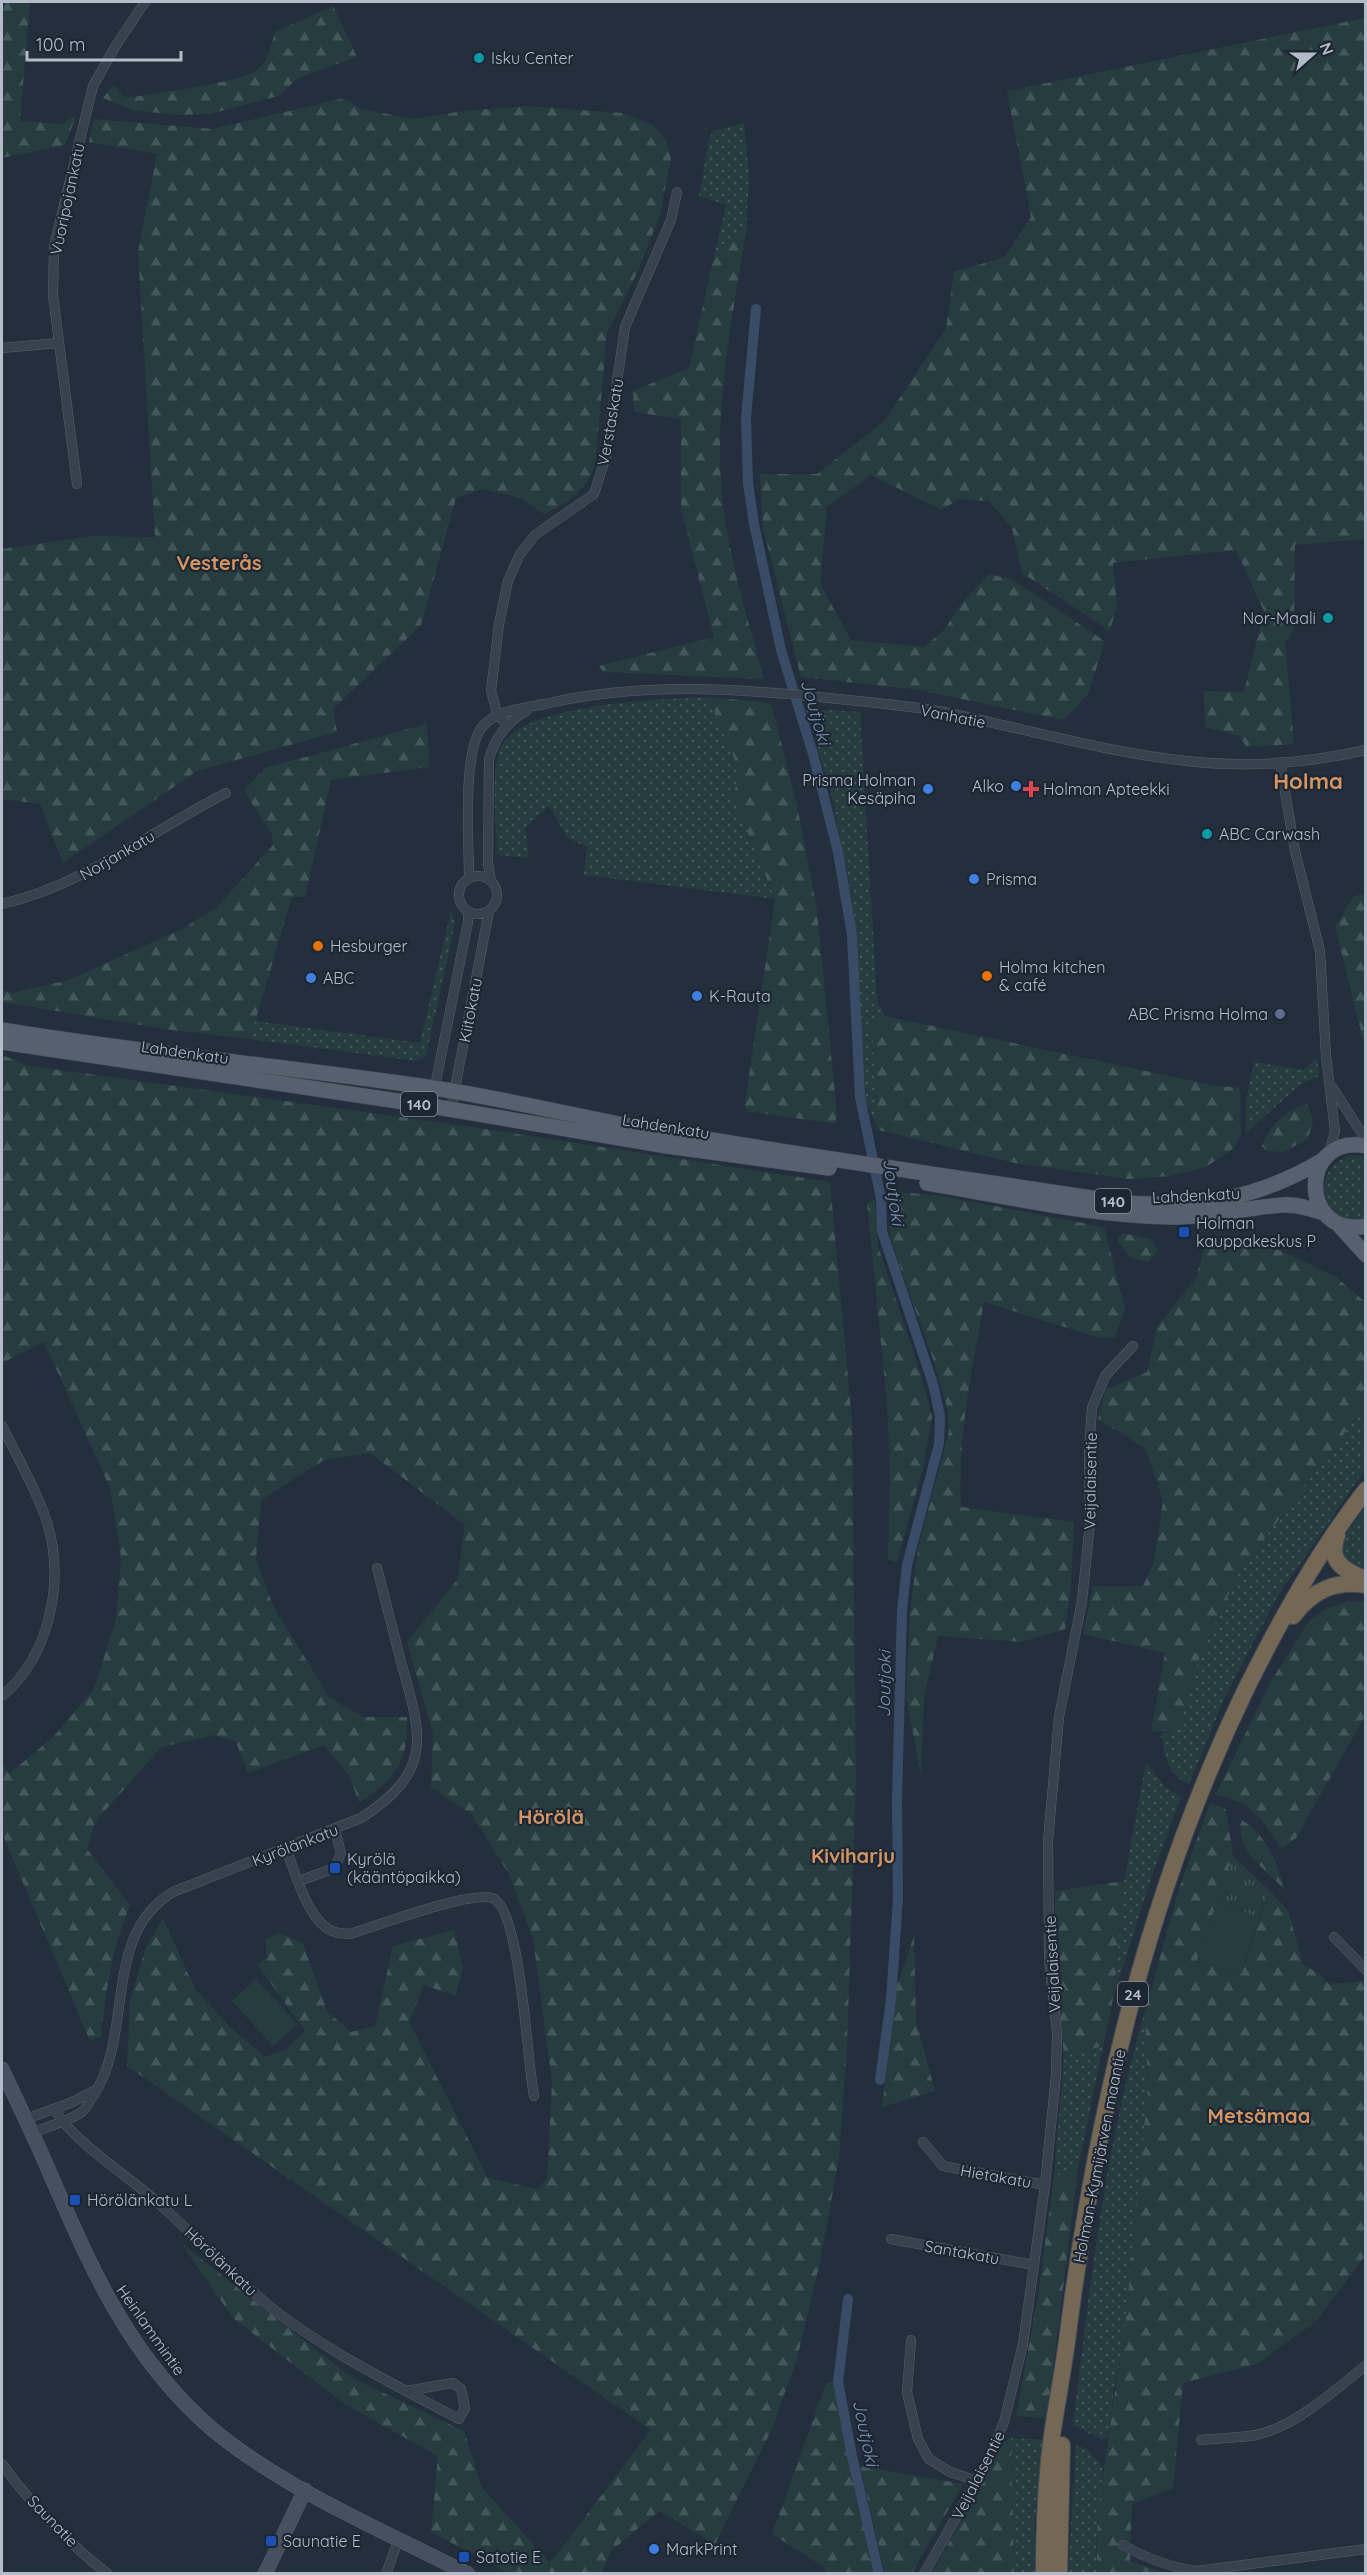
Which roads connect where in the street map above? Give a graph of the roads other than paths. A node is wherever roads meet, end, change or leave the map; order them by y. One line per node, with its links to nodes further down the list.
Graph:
1 (145, 2): 3 (street, Vuoripojankatu)
2 (677, 192): 7 (street, Verstaskatu)
3 (59, 343): 4 (street); 5 (street, Vuoripojankatu)
4 (2, 348)
5 (77, 484)
6 (539, 705): 7 (street, Vanhatie); 8 (street, Vanhatie); 10 (street, Vanhatie)
7 (500, 716): 8 (street, Verstaskatu); 12 (street)
8 (506, 726): 13 (street)
9 (1365, 750): 10 (street, Vanhatie)
10 (1280, 762): 19 (street)
11 (226, 793): 14 (street, Norjankatu)
12 (469, 878): 13 (street); 15 (street)
13 (491, 881): 16 (street)
14 (2, 904)
15 (468, 911): 16 (street); 20 (street, Kiitokatu)
16 (489, 911): 21 (street, Kiitokatu)
17 (2, 1030): 20 (main road, Lahdenkatu)
18 (2, 1042): 22 (main road, Lahdenkatu / 140)
19 (1329, 1083): 24 (street); 26 (street)
20 (435, 1088): 21 (main road, Lahdenkatu); 22 (street, Kiitokatu)
21 (454, 1091): 23 (street, Kiitokatu); 27 (main road, Lahdenkatu)
22 (431, 1106): 23 (main road, Lahdenkatu / 140)
23 (451, 1109): 27 (main road, Lahdenkatu / 140)
24 (1365, 1140)
25 (1365, 1146): 26 (main road, 140)
26 (1326, 1158): 28 (main road, Lahdenkatu / 140); 29 (main road)
27 (837, 1164): 28 (main road, Lahdenkatu / 140)
28 (896, 1172): 29 (main road, Lahdenkatu / 140)
29 (1330, 1218): 30 (main road, 140); 31 (main road)
30 (1365, 1226)
31 (1365, 1255)
32 (1132, 1346): 54 (street, Veijalaisentie)
33 (2, 1426): 40 (street)
34 (1365, 1490): 35 (highway, Holman–Kymijärven maantie / 24)
35 (1340, 1525): 37 (highway); 39 (highway, Holman–Kymijärven maantie / 24)
36 (377, 1568): 41 (street, Kyrölänkatu)
37 (1365, 1580)
38 (1365, 1585): 39 (highway)
39 (1256, 1668): 57 (highway, Holman–Kymijärven maantie / 24)
40 (2, 1696)
41 (335, 1830): 42 (street, Kyrölänkatu); 43 (street)
42 (286, 1849): 43 (street); 47 (street, Kyrölänkatu)
43 (299, 1881): 48 (street)
44 (1334, 1937): 45 (street)
45 (1365, 1970)
46 (2, 2068): 50 (street, Heinlammintie)
47 (98, 2088): 49 (street); 51 (street, Kyrölänkatu)
48 (534, 2096)
49 (54, 2109): 50 (street); 51 (street, Hörölänkatu)
50 (26, 2119): 52 (street, Heinlammintie)
51 (61, 2121): 52 (street, Kyrölänkatu); 60 (street, Hörölänkatu)
52 (32, 2133): 64 (street, Heinlammintie)
53 (923, 2142): 54 (street, Hietakatu)
54 (1045, 2185): 56 (street, Veijalaisentie)
55 (891, 2239): 56 (street, Santakatu)
56 (1034, 2265): 63 (street, Veijalaisentie)
57 (1068, 2337): 73 (highway, Holman–Kymijärven maantie / 24); 74 (highway, Holman–Kymijärven maantie / 24)
58 (911, 2340): 63 (street)
59 (1365, 2365): 61 (street)
60 (406, 2391): 60 (street, Hörölänkatu)
61 (1201, 2440)
62 (2, 2464): 68 (street, Saunatie)
63 (977, 2481): 72 (street, Veijalaisentie)
64 (305, 2490): 65 (street, Heinlammintie); 69 (street)
65 (399, 2538): 70 (street); 71 (street, Heinlammintie)
66 (1123, 2545): 67 (street)
67 (1365, 2550)
68 (108, 2574)
69 (265, 2574)
70 (386, 2574)
71 (468, 2574)
72 (924, 2574)
73 (1044, 2574)
74 (1059, 2574)

